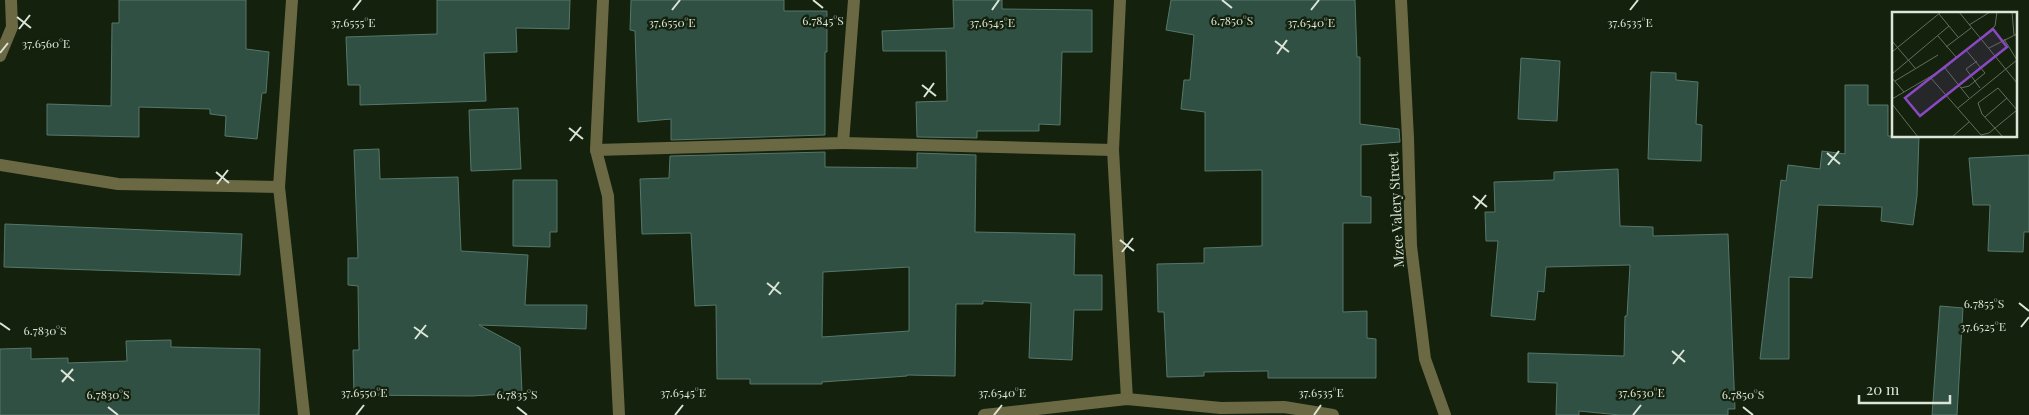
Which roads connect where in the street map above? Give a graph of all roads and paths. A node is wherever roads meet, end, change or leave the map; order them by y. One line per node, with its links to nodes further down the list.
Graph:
1 (11, 0): 7 (street)
2 (292, 0): 12 (street)
3 (603, 0): 9 (street)
4 (854, 0): 8 (street)
5 (1120, 0): 10 (street)
6 (1401, 0): 18 (street, Mzee Valery Street)
7 (0, 56)
8 (843, 143): 9 (street); 10 (street)
9 (596, 150): 15 (street)
10 (1113, 150): 13 (street)
11 (0, 165): 12 (street)
12 (279, 187): 14 (street)
13 (1127, 399): 16 (street); 17 (street)
14 (304, 415)
15 (619, 415)
16 (984, 415)
17 (1333, 415)
18 (1445, 415)

